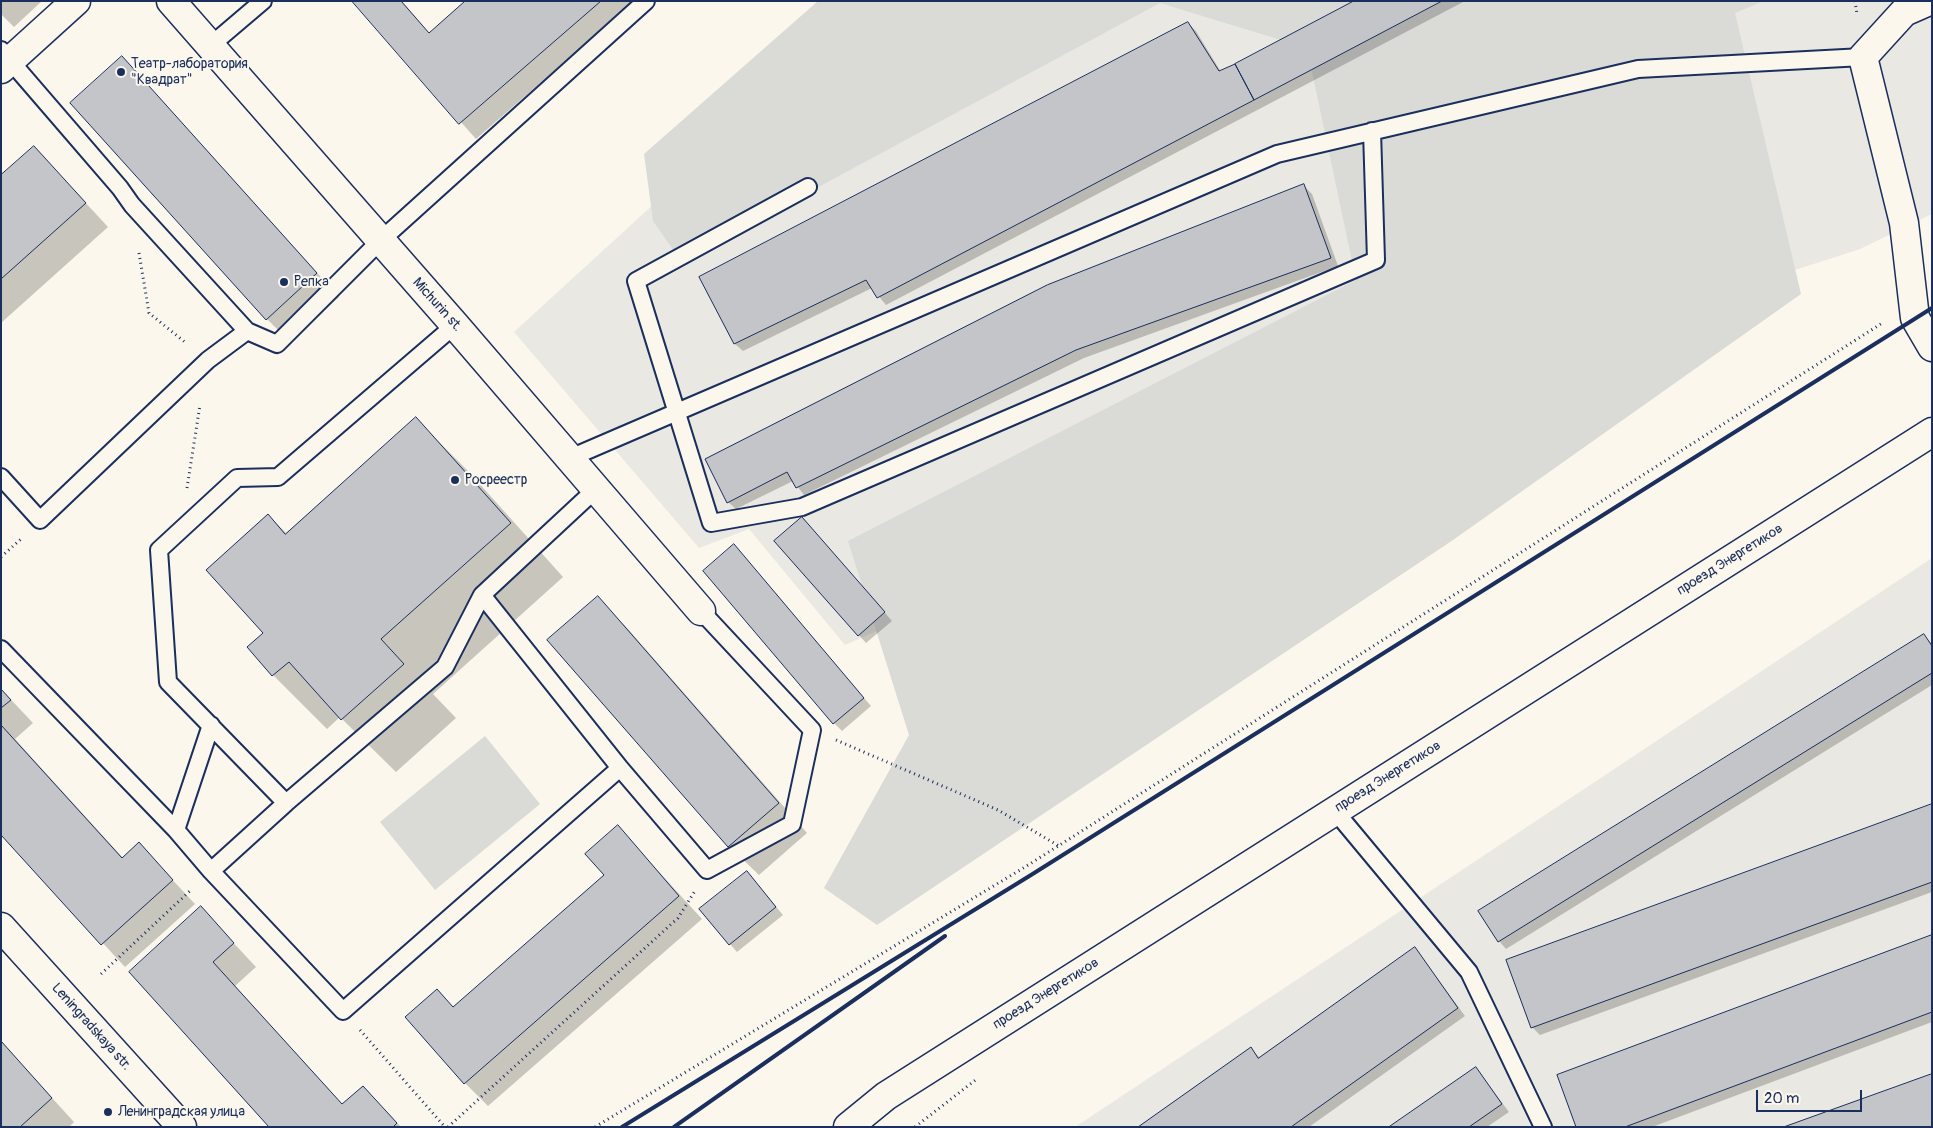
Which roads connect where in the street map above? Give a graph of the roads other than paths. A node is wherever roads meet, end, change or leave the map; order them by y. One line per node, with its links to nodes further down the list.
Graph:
1 (76, 1): 8 (street)
2 (170, 1): 6 (street, Michurin st.)
3 (263, 1): 6 (lane)
4 (646, 1): 11 (lane)
5 (1930, 1): 7 (street)
6 (210, 46): 11 (street, Michurin st.)
7 (1863, 57): 9 (lane); 14 (street)
8 (4, 60): 13 (lane)
9 (1372, 131): 15 (lane); 15 (lane)
10 (808, 187): 15 (lane)
11 (380, 241): 12 (street, Michurin st.); 13 (lane)
12 (455, 325): 17 (street, Michurin st.); 23 (lane)
13 (247, 331): 18 (lane)
14 (1932, 347)
15 (678, 412): 17 (lane)
16 (1932, 432): 26 (street, проезд Энергетиков)
17 (570, 458): 19 (street, Michurin st.)
18 (1, 477)
19 (596, 489): 20 (lane); 21 (street, Michurin st.)
20 (482, 595): 24 (lane); 25 (lane)
21 (701, 611): 24 (lane)
22 (1, 649): 27 (lane)
23 (211, 725): 25 (lane); 27 (lane)
24 (620, 768): 28 (lane)
25 (286, 804): 28 (lane)
26 (1335, 811): 31 (street, проезд Энергетиков); 32 (lane)
27 (176, 830): 28 (lane)
28 (211, 871)
29 (6, 941): 30 (street, Leningradskaya str.)
30 (182, 1127)
31 (848, 1127)
32 (1544, 1127)

